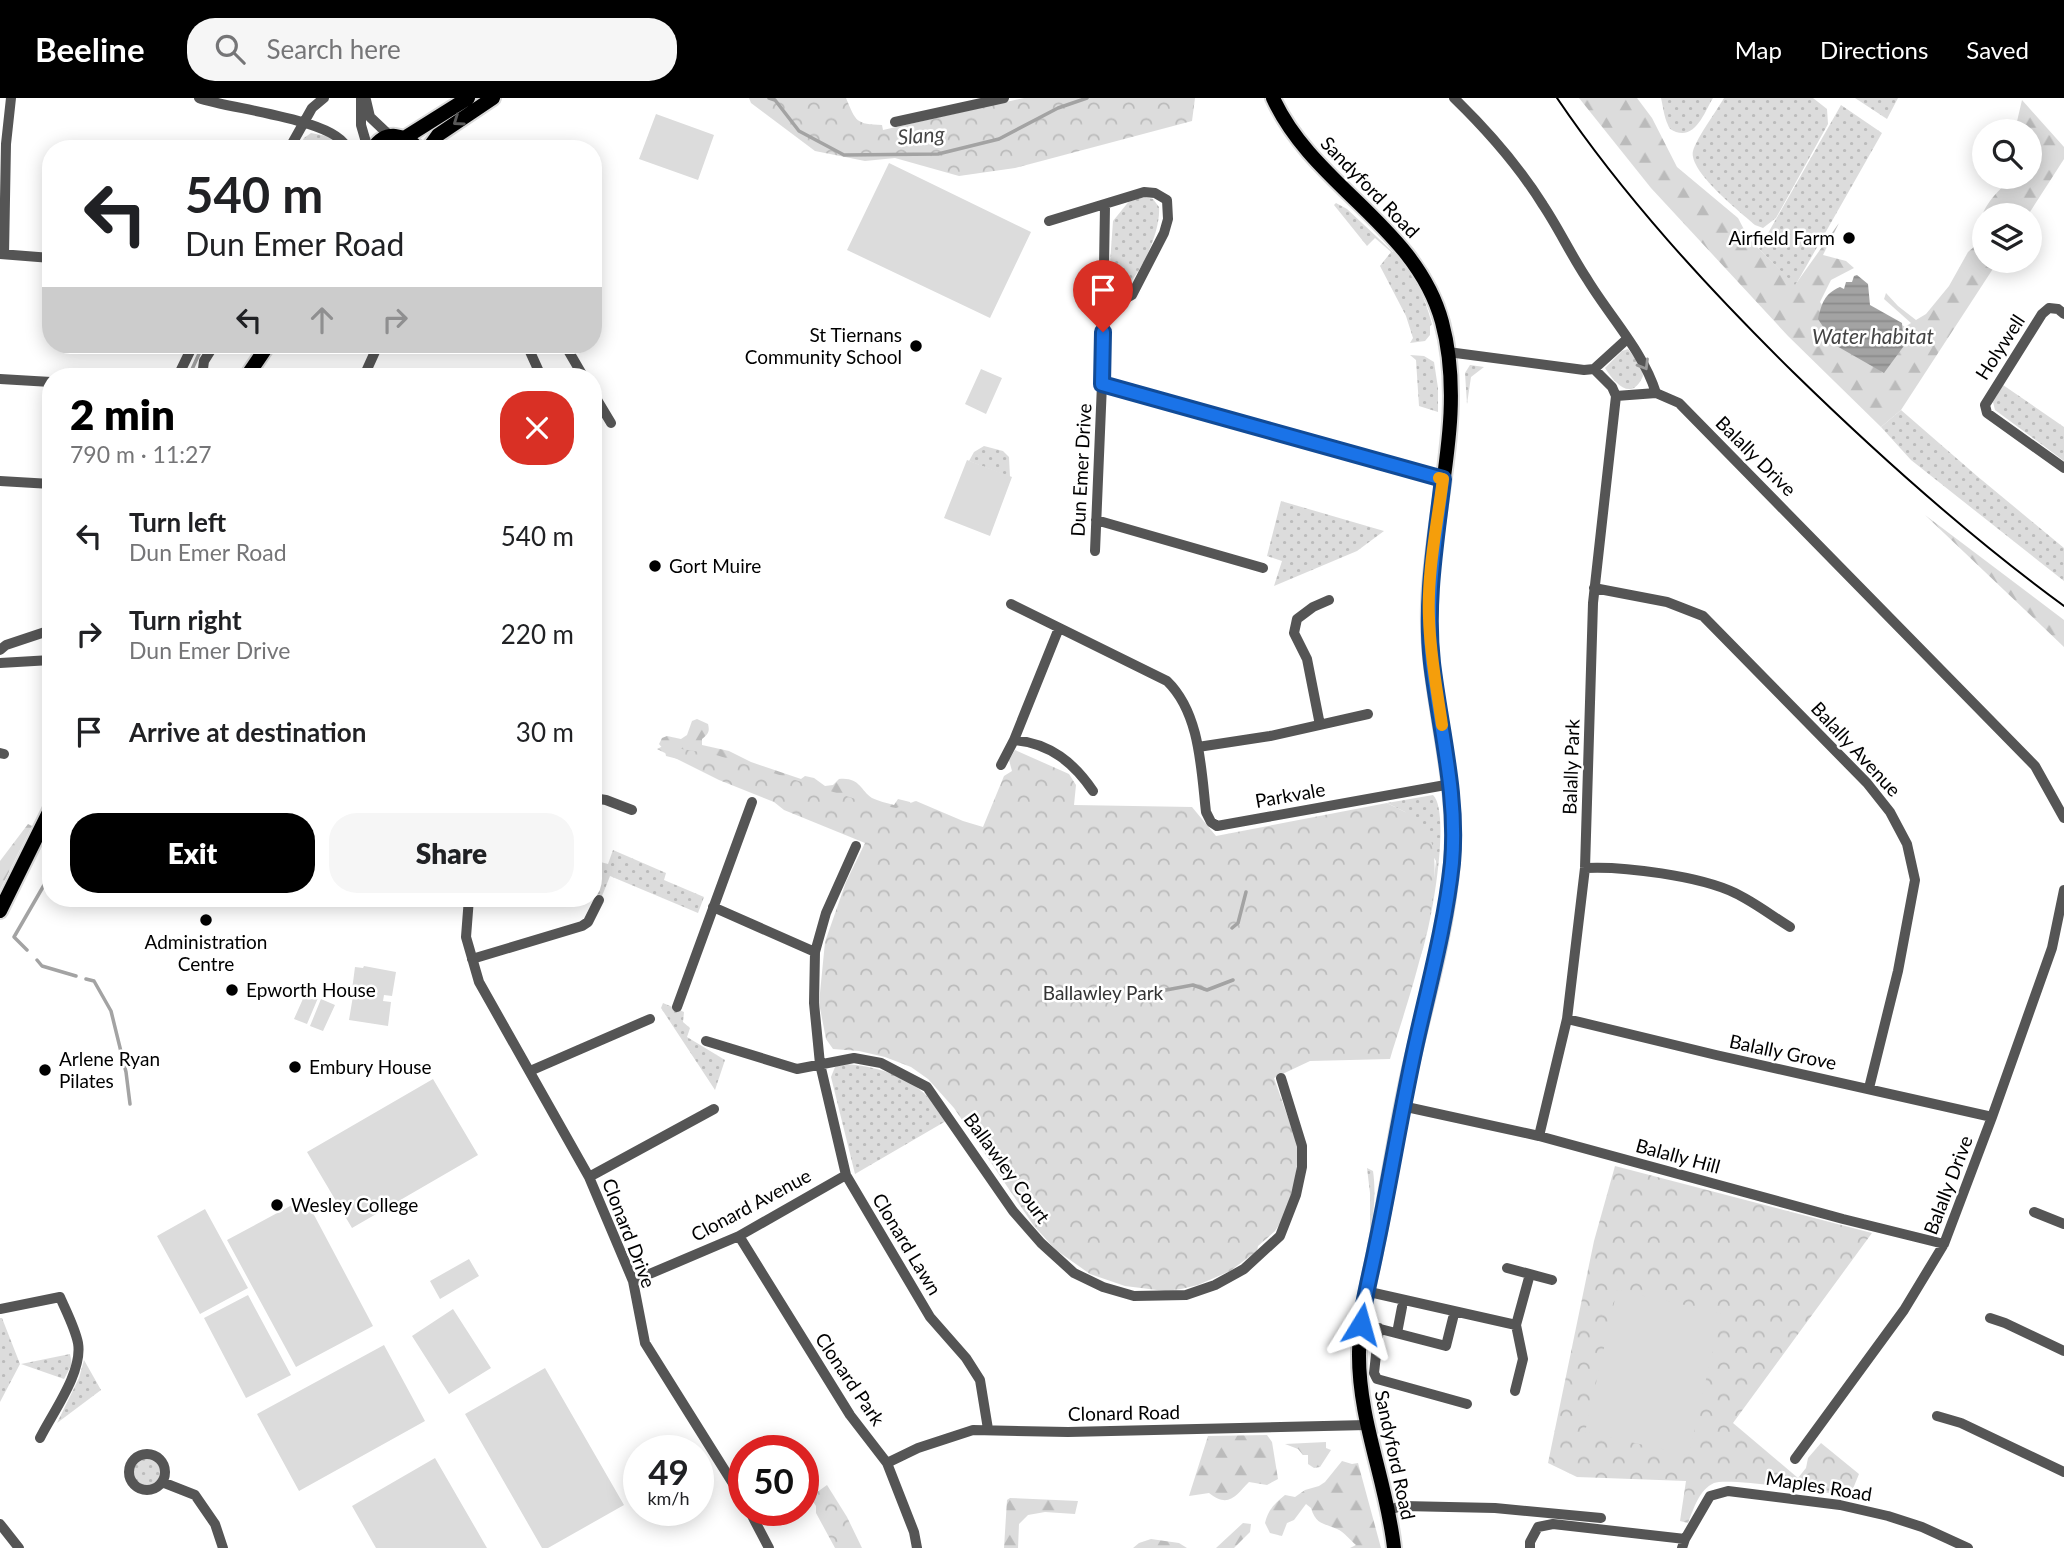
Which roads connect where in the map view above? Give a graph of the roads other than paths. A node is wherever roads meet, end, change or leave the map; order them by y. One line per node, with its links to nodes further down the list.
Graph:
1 (11, 98): 22 (street)
2 (199, 98): 10 (street)
3 (324, 98): 10 (street)
4 (363, 98): 12 (street); 16 (street)
5 (467, 98): 13 (main road)
6 (493, 98): 19 (main road, one-way to 19)
7 (1004, 98): 11 (street)
8 (1273, 98): 27 (main road, Sandyford Road)
9 (1454, 98): 26 (street)
10 (304, 122): 14 (street); 15 (street)
11 (895, 122)
12 (389, 135): 13 (main road); 17 (main road)
13 (406, 137): 18 (main road)
14 (294, 140)
15 (342, 140)
16 (367, 140)
17 (380, 140)
18 (409, 140)
19 (434, 140)
20 (1105, 206): 21 (street); 24 (street, Dun Emer Drive); 24 (street)
21 (1049, 221)
22 (2, 254): 23 (street)
23 (42, 257)
24 (1104, 306): 31 (street, Dun Emer Drive)
25 (2064, 314): 36 (street, Holywell)
26 (1627, 339): 28 (street); 32 (street, one-way to 32)
27 (1448, 352): 28 (street); 37 (main road, Sandyford Road)
28 (1594, 369): 33 (street)
29 (0, 379): 30 (street)
30 (42, 381)
31 (1102, 384): 37 (street); 40 (street, Dun Emer Drive)
32 (1656, 393): 33 (street); 61 (street, Balally Drive)
33 (1615, 396): 43 (street, Balally Park)
34 (602, 408): 35 (street)
35 (611, 423)
36 (2064, 468)
37 (1443, 479): 56 (main road, Sandyford Road)
38 (0, 481): 39 (street)
39 (42, 483)
40 (1096, 520): 41 (street, Dun Emer Drive); 42 (street)
41 (1095, 551)
42 (1263, 568)
43 (1594, 589): 64 (street, Balally Park); 80 (street, Balally Avenue)
44 (1329, 600): 52 (street)
45 (1011, 604): 46 (street, Parkvale)
46 (1059, 628): 53 (street); 54 (street, Parkvale)
47 (42, 634): 48 (street)
48 (0, 650)
49 (42, 661): 50 (street)
50 (0, 663)
51 (1368, 714): 52 (street)
52 (1320, 725): 54 (street)
53 (1014, 740): 55 (street); 57 (street)
54 (1198, 747): 56 (street, Parkvale)
55 (1001, 765)
56 (1451, 783): 81 (main road, Sandyford Road)
57 (1093, 791)
58 (602, 799): 60 (street)
59 (752, 802): 68 (street)
60 (632, 810)
61 (2064, 818)
62 (42, 826): 69 (main road)
63 (856, 846): 71 (street, Clonard Lawn)
64 (1586, 868): 70 (street); 75 (street, Balally Park)
65 (2064, 890): 83 (street, Balally Drive)
66 (468, 907): 72 (street, Clonard Drive)
67 (596, 907): 72 (street)
68 (713, 907): 71 (street); 73 (street)
69 (0, 911)
70 (1790, 927)
71 (815, 952): 77 (street, Clonard Lawn)
72 (472, 959): 78 (street, Clonard Drive)
73 (677, 1007)
74 (650, 1019): 78 (street)
75 (1567, 1019): 80 (street, Balally Grove); 84 (street, Balally Park)
76 (706, 1041): 77 (street, Ballawley Court)
77 (820, 1064): 79 (street, Ballawley Court); 85 (street, Clonard Lawn)
78 (530, 1071): 86 (street, Clonard Drive)
79 (1281, 1078)
80 (1869, 1088): 83 (street, Balally Grove)
81 (1402, 1106): 84 (street, Balally Hill); 95 (main road, Sandyford Road)
82 (714, 1108): 86 (street)
83 (1992, 1117): 90 (street, Balally Drive)
84 (1538, 1136): 90 (street, Balally Hill)
85 (846, 1175): 89 (street, Clonard Avenue); 109 (street, Clonard Lawn)
86 (589, 1177): 94 (street, Clonard Drive)
87 (2034, 1212): 88 (street)
88 (2064, 1224)
89 (739, 1236): 94 (street, Clonard Avenue); 112 (street, Clonard Park)
90 (1944, 1244): 111 (street, Balally Drive)
91 (1507, 1268): 92 (street)
92 (1530, 1274): 93 (street); 101 (street)
93 (1552, 1280)
94 (633, 1281): 114 (street, Clonard Drive)
95 (1365, 1291): 100 (main road, Sandyford Road); 101 (street)
96 (1402, 1307): 103 (street)
97 (0, 1309): 110 (street)
98 (1453, 1318): 103 (street)
99 (1990, 1318): 104 (street)
100 (1361, 1324): 102 (street); 108 (main road, Sandyford Road)
101 (1516, 1325): 105 (street)
102 (1379, 1328): 103 (street); 106 (street)
103 (1397, 1333)
104 (2064, 1351)
105 (1515, 1391)
106 (1467, 1404)
107 (1937, 1416): 113 (street)
108 (1367, 1425): 109 (street, Clonard Road); 116 (main road, Sandyford Road)
109 (988, 1429): 112 (street, Clonard Road)
110 (40, 1438)
111 (1795, 1459)
112 (887, 1463): 124 (street, Clonard Park)
113 (2064, 1472)
114 (728, 1475)
115 (162, 1482): 122 (street)
116 (1387, 1510): 117 (street); 125 (main road, Sandyford Road)
117 (1601, 1518)
118 (0, 1524): 121 (street)
119 (757, 1526): 123 (street)
120 (1684, 1544): 126 (street); 127 (street, Maples Road)
121 (13, 1545)
122 (223, 1548)
123 (769, 1548)
124 (917, 1548)
125 (1394, 1548)
126 (1530, 1548)
127 (1968, 1548)

